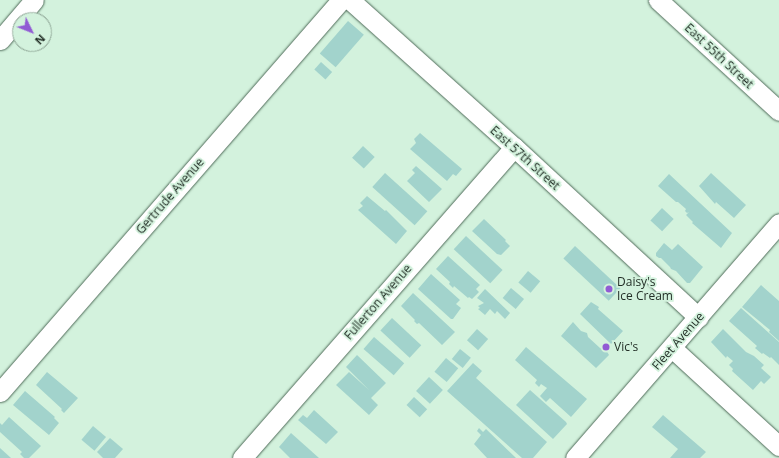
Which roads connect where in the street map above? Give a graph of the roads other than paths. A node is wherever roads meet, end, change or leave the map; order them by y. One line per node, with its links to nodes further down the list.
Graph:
1 (34, 0): 5 (street)
2 (341, 0): 11 (street, Gertrude Avenue)
3 (350, 0): 7 (street, East 57th Street)
4 (658, 0): 6 (street, East 55th Street)
5 (0, 40)
6 (779, 111)
7 (514, 147): 9 (street, East 57th Street); 13 (street, Fullerton Avenue)
8 (779, 223): 9 (street, Fleet Avenue)
9 (698, 317): 10 (street, Fleet Avenue)
10 (672, 348): 12 (street); 14 (street, Fleet Avenue)
11 (0, 392)
12 (779, 446)
13 (242, 458)
14 (575, 458)

